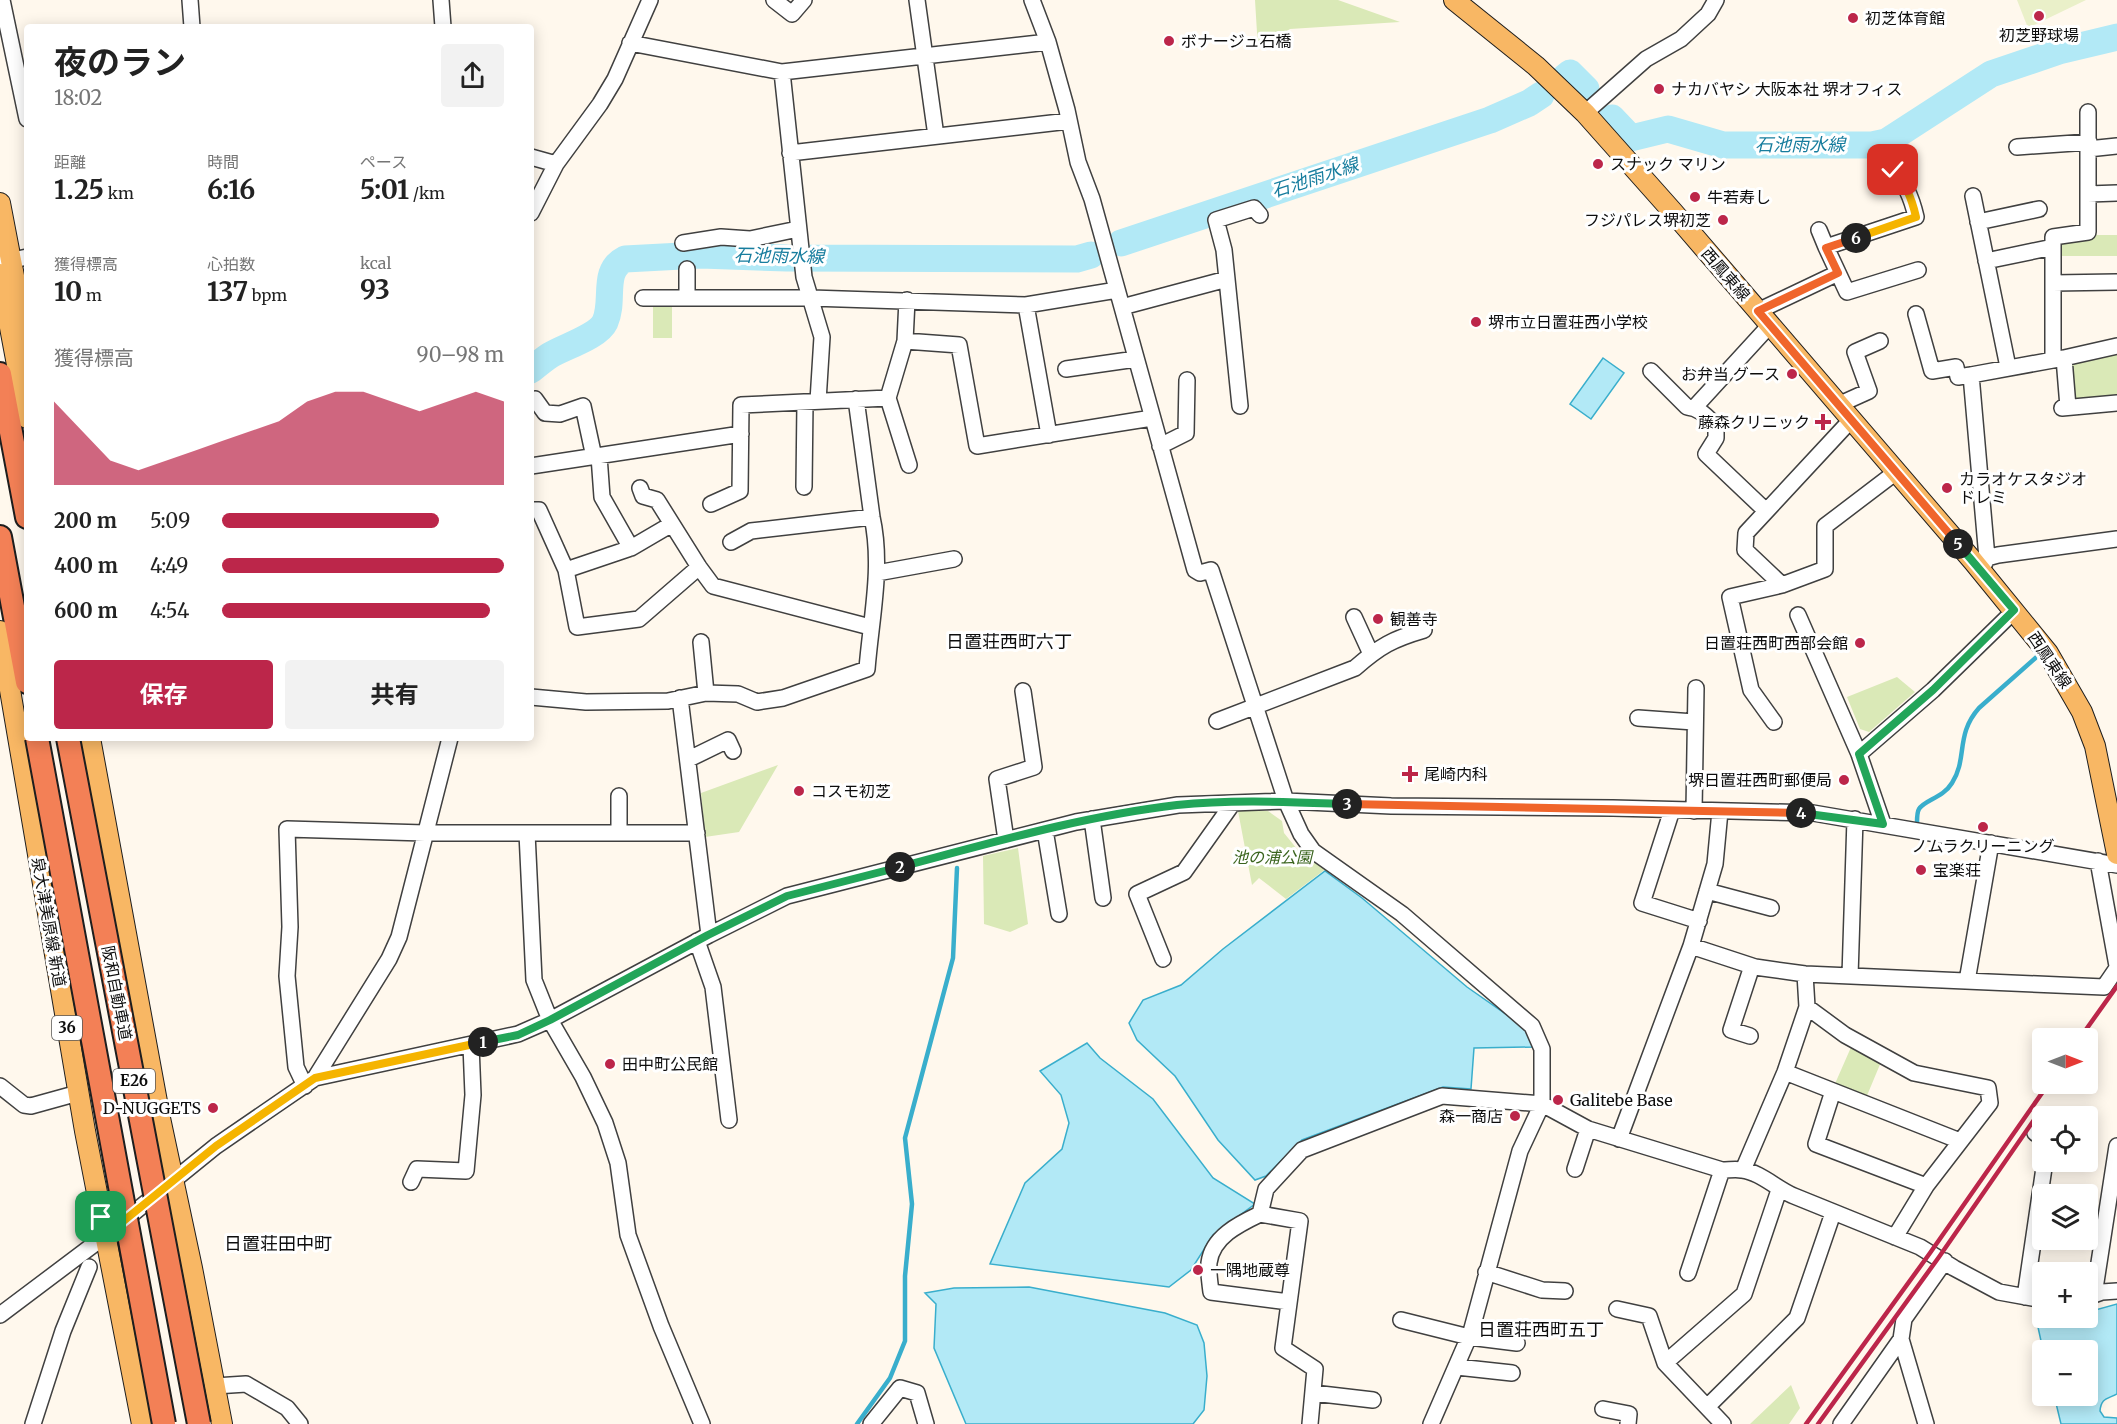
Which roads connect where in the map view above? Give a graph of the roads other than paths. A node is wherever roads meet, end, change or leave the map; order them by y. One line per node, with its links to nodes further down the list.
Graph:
1 (2, 0): 17 (street)
2 (190, 0): 11 (street)
3 (441, 0): 12 (street)
4 (650, 0): 14 (street)
5 (774, 0): 6 (street)
6 (804, 0)
7 (917, 0): 15 (street)
8 (1032, 0): 13 (street)
9 (1454, 0): 19 (main road, 西鳳東線)
10 (1716, 0): 19 (street)
11 (192, 24)
12 (443, 24)
13 (1048, 42): 15 (street); 20 (street)
14 (630, 43): 16 (street); 27 (street)
15 (924, 56): 16 (street); 21 (street)
16 (782, 72): 25 (street)
17 (24, 104)
18 (2088, 112): 22 (street)
19 (1585, 113): 58 (main road, 西鳳東線)
20 (1069, 121): 21 (street); 50 (street)
21 (936, 136): 25 (street)
22 (2089, 146): 23 (street); 24 (street); 30 (street)
23 (2117, 146)
24 (2017, 147)
25 (790, 153): 37 (street)
26 (534, 158): 27 (street)
27 (556, 164): 33 (street)
28 (1893, 170): 41 (street)
29 (2117, 193): 30 (street)
30 (2088, 194): 40 (street)
31 (1972, 196): 36 (street)
32 (0, 203): 43 (main road)
33 (534, 207)
34 (2039, 209): 36 (street)
35 (1260, 215): 47 (street)
36 (1978, 222): 42 (street)
37 (798, 229): 39 (street); 53 (street)
38 (1819, 230): 41 (street)
39 (683, 243)
40 (2053, 247): 42 (street); 49 (street)
41 (1826, 248): 46 (street)
42 (1986, 261): 65 (street)
43 (8, 268): 59 (main road); 71 (main road)
44 (687, 269): 52 (street)
45 (1918, 270): 46 (street)
46 (1838, 273): 58 (street)
47 (1227, 279): 56 (street); 78 (street)
48 (2117, 282): 49 (street)
49 (2053, 283): 64 (street)
50 (1117, 290): 55 (street); 56 (street)
51 (643, 298): 52 (street)
52 (687, 298): 53 (street)
53 (811, 298): 54 (street); 75 (street)
54 (907, 300): 55 (street); 60 (street)
55 (1026, 305): 83 (street)
56 (1122, 307): 63 (street)
57 (1916, 314): 69 (street)
58 (1764, 318): 77 (main road, 西鳳東線); 79 (street)
59 (24, 332)
60 (905, 341): 72 (street); 83 (street)
61 (1880, 341): 77 (street)
62 (2117, 346): 64 (street)
63 (1136, 359): 66 (street); 80 (street)
64 (2059, 359): 65 (street); 76 (street)
65 (2008, 367): 69 (street)
66 (1066, 369)
67 (1651, 370): 79 (street)
68 (0, 374): 91 (highway)
69 (1971, 375): 102 (street)
70 (1186, 380): 84 (street)
71 (24, 394)
72 (888, 398): 74 (street); 86 (street)
73 (534, 399): 85 (street)
74 (856, 399): 75 (street); 95 (street)
75 (811, 401): 82 (street); 89 (street)
76 (2117, 403)
77 (1838, 405): 81 (main road, 西鳳東線)
78 (1240, 406)
79 (1694, 408): 94 (street)
80 (1152, 418): 83 (street); 84 (street)
81 (1851, 420): 88 (main road, 西鳳東線); 94 (street)
82 (741, 434): 85 (street); 92 (street)
83 (1049, 435)
84 (1160, 446): 122 (street)
85 (597, 456): 87 (street); 100 (street)
86 (909, 465)
87 (534, 466)
88 (1896, 472): 102 (main road, 西鳳東線); 106 (street)
89 (804, 487)
90 (640, 488): 96 (street)
91 (24, 501)
92 (711, 504)
93 (534, 510): 104 (street)
94 (1766, 511): 106 (street)
95 (872, 517): 99 (street); 105 (street)
96 (672, 524): 100 (street); 103 (street)
97 (0, 537): 115 (highway)
98 (2117, 539): 102 (street)
99 (731, 542)
100 (631, 548): 104 (street)
101 (954, 560): 105 (street)
102 (1984, 564): 107 (main road, 西鳳東線)
103 (699, 567): 104 (street); 110 (street)
104 (566, 570)
105 (877, 573): 110 (street)
106 (1782, 585): 126 (street)
107 (2014, 610): 132 (street); 151 (main road, 西鳳東線)
108 (1798, 615): 132 (street)
109 (1354, 617): 114 (street)
110 (870, 627): 119 (street)
111 (1424, 630): 114 (street)
112 (0, 631): 134 (main road, 泉大津美原線 新道 / 36)
113 (701, 642): 119 (street)
114 (1371, 654): 122 (street)
115 (24, 666)
116 (0, 688): 134 (main road, 36)
117 (1696, 688): 125 (street)
118 (1023, 691): 149 (street)
119 (706, 693): 121 (street)
120 (534, 697): 121 (street)
121 (680, 698): 133 (street)
122 (1254, 706): 124 (street); 136 (street)
123 (1638, 718): 125 (street)
124 (1216, 721)
125 (1694, 722): 139 (street)
126 (1774, 722)
127 (38, 741): 221 (highway, 阪和自動車道 / E26, bridge)
128 (69, 741): 222 (highway, 阪和自動車道 / E26, bridge)
129 (91, 741): 186 (main road)
130 (449, 741): 145 (street)
131 (734, 751): 133 (street)
132 (1859, 754): 143 (street)
133 (689, 759): 148 (street)
134 (24, 773): 175 (main road, 泉大津美原線 新道 / 36)
135 (619, 796): 147 (street)
136 (1286, 801): 137 (street); 138 (street); 176 (street)
137 (1233, 803): 141 (street); 161 (street)
138 (1672, 810): 139 (street); 158 (street)
139 (1694, 810): 140 (street)
140 (1720, 811): 142 (street); 154 (street)
141 (1092, 819): 144 (street); 155 (street)
142 (1855, 819): 143 (street); 165 (street)
143 (1883, 824): 150 (street)
144 (1045, 830): 149 (street); 157 (street)
145 (425, 833): 146 (street); 172 (street); 172 (street)
146 (527, 833): 147 (street); 168 (street)
147 (619, 833): 148 (street)
148 (697, 833): 159 (street)
149 (1006, 840): 159 (street)
150 (1991, 843): 152 (street); 166 (street)
151 (2117, 854)
152 (2098, 861): 153 (street); 163 (street)
153 (2117, 864)
154 (1707, 891): 156 (street); 158 (street)
155 (1103, 898)
156 (1771, 908)
157 (1059, 914)
158 (1699, 921): 160 (street)
159 (703, 938): 168 (street); 177 (street)
160 (1691, 946): 162 (street); 179 (street)
161 (1163, 959)
162 (1752, 966): 164 (street); 169 (street)
163 (2117, 967): 166 (street)
164 (1805, 974): 165 (street); 167 (street)
165 (1850, 976): 166 (street)
166 (1967, 981)
167 (1807, 1006): 171 (street); 180 (street)
168 (550, 1020): 170 (street); 225 (street)
169 (1750, 1036)
170 (471, 1045): 172 (street); 187 (street)
171 (1785, 1072): 174 (street); 184 (street)
172 (310, 1082): 186 (street)
173 (0, 1086): 175 (street)
174 (1833, 1091): 180 (street); 188 (street)
175 (78, 1093): 192 (main road, 泉大津美原線 新道 / 36)
176 (1542, 1104): 178 (street); 191 (street); 198 (street)
177 (729, 1120)
178 (1588, 1129): 179 (street); 182 (street)
179 (1619, 1139): 183 (street)
180 (1960, 1141): 188 (street)
181 (2117, 1146): 196 (street)
182 (1575, 1169)
183 (1722, 1170): 184 (street); 199 (street)
184 (1743, 1170): 189 (street)
185 (2044, 1172): 195 (street)
186 (174, 1179): 192 (street); 214 (main road)
187 (411, 1182)
188 (1926, 1186): 193 (street)
189 (1779, 1190): 190 (street); 211 (street)
190 (1833, 1213): 193 (street); 217 (street)
191 (1260, 1214): 204 (street); 204 (street)
192 (105, 1236): 206 (street); 220 (main road, 泉大津美原線 新道 / 36)
193 (1895, 1237): 194 (street)
194 (1945, 1261): 203 (street); 209 (street)
195 (2037, 1262)
196 (2097, 1262)
197 (89, 1267): 219 (street)
198 (1486, 1272): 200 (street); 208 (street)
199 (1688, 1273)
200 (1565, 1291)
201 (2117, 1292): 202 (street)
202 (2098, 1293)
203 (2032, 1298)
204 (1289, 1302): 215 (street)
205 (1617, 1309): 211 (street)
206 (0, 1315)
207 (1401, 1320): 208 (street)
208 (1468, 1337): 210 (street); 212 (street)
209 (1901, 1339): 232 (street); 233 (street)
210 (1517, 1343)
211 (1665, 1363): 217 (street)
212 (1457, 1367): 213 (street); 229 (street)
213 (1512, 1373)
214 (215, 1386): 223 (main road); 224 (street)
215 (1313, 1393): 216 (street); 228 (street)
216 (1372, 1401)
217 (1707, 1407): 231 (street)
218 (1603, 1409): 230 (street)
219 (33, 1424)
220 (142, 1424)
221 (164, 1424)
222 (199, 1424)
223 (222, 1424)
224 (300, 1424)
225 (702, 1424)
226 (871, 1424): 227 (street)
227 (926, 1424)
228 (1310, 1424)
229 (1431, 1424)
230 (1628, 1424)
231 (1723, 1424)
232 (1841, 1424)
233 (1926, 1424)

